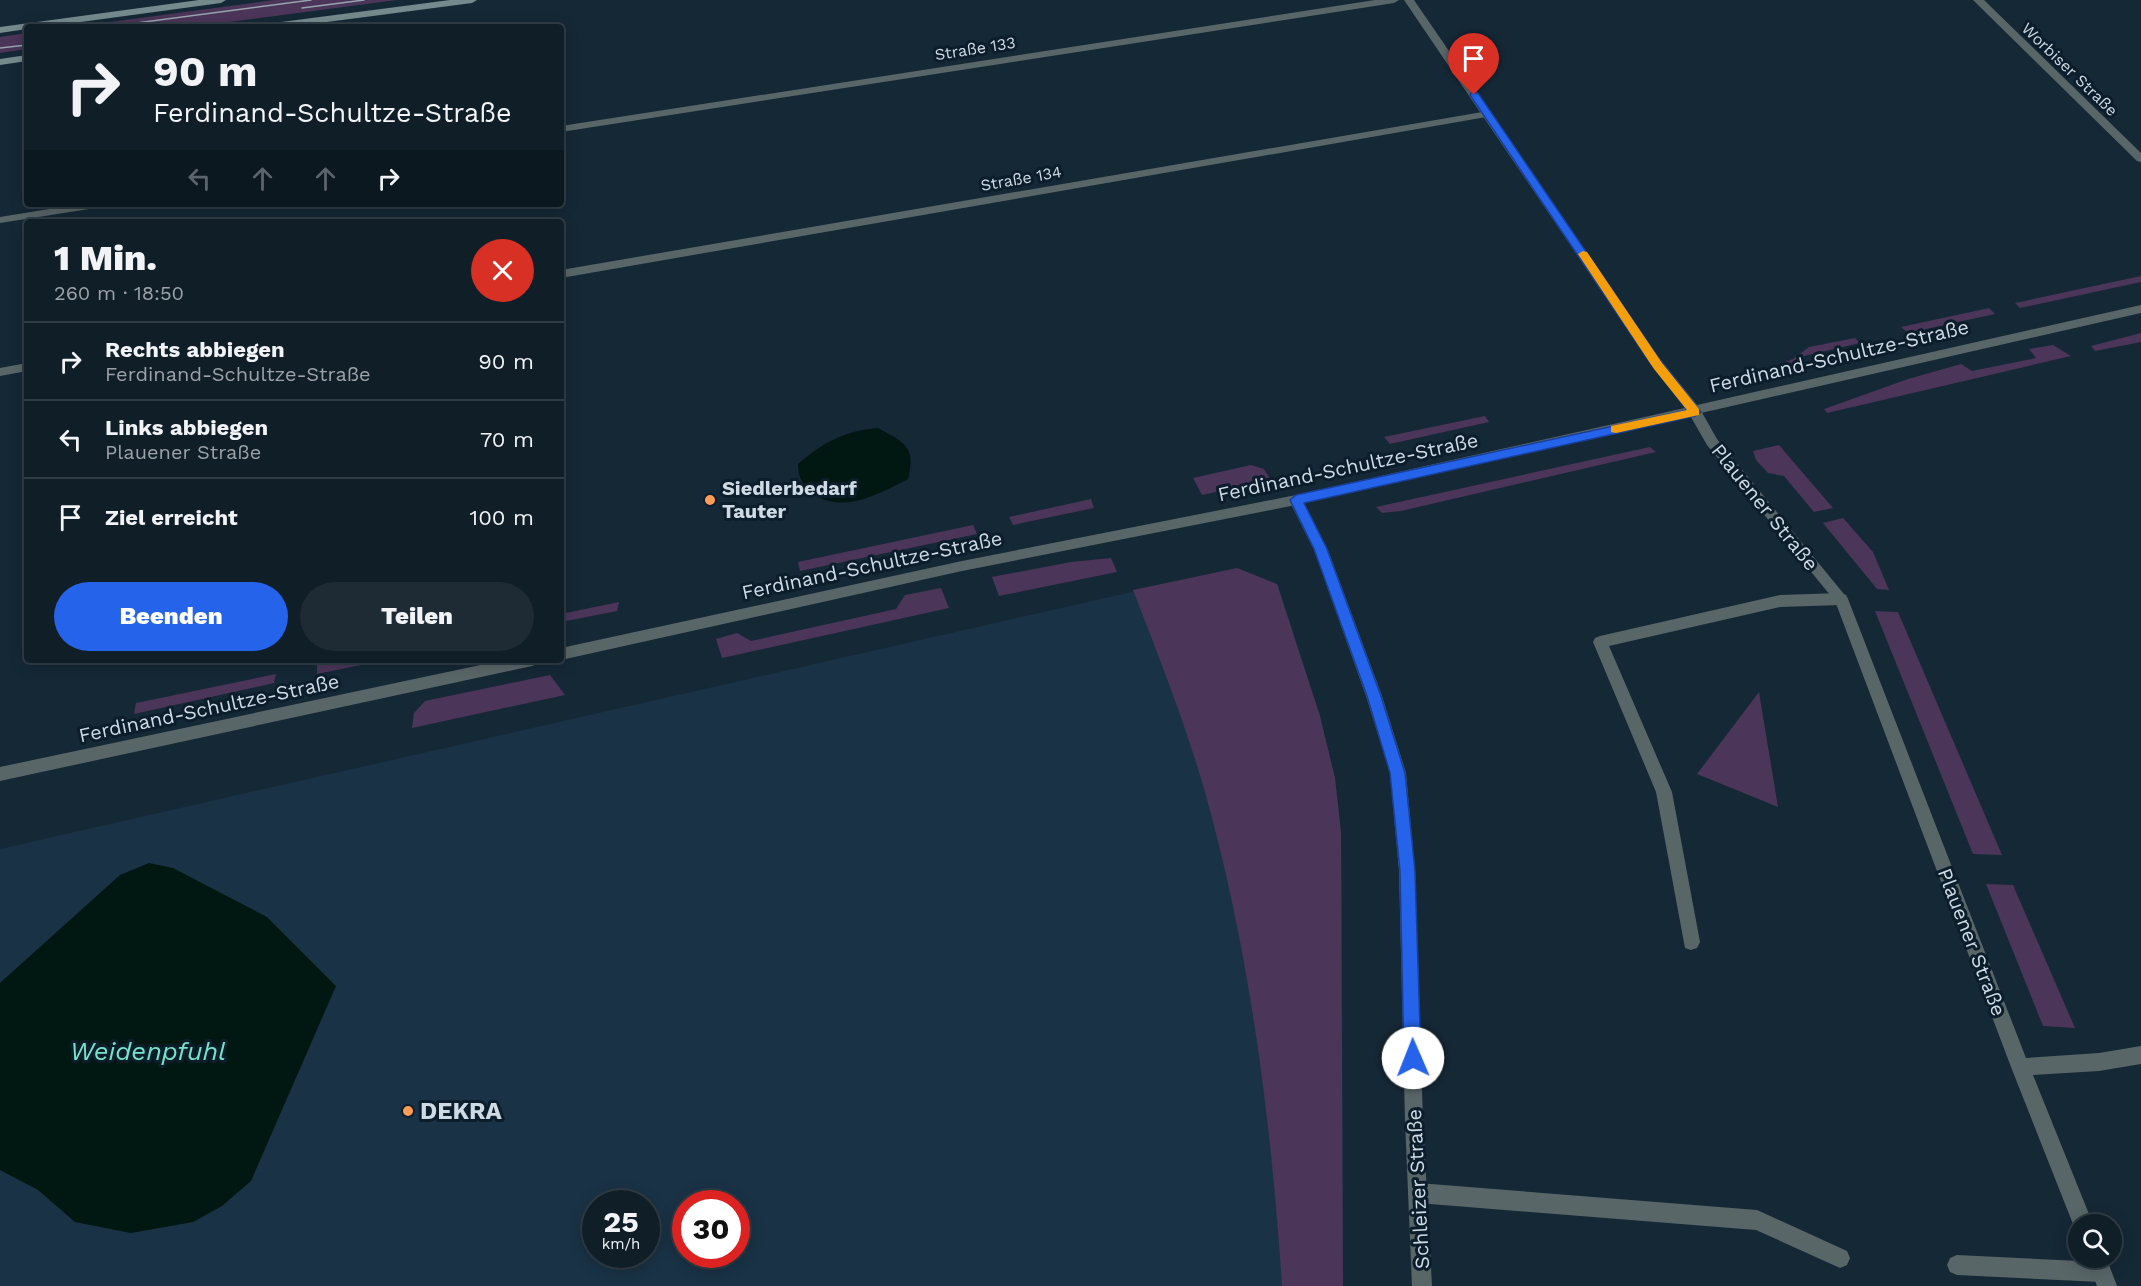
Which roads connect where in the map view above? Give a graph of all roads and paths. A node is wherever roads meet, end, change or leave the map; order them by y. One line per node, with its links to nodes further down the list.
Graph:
1 (221, 0): 6 (main road)
2 (472, 0): 7 (main road)
3 (1394, 0): 13 (street, Straße 133)
4 (1409, 0): 12 (street, Plauener Straße)
5 (1978, 0): 14 (street, Worbiser Straße)
6 (44, 24)
7 (289, 24)
8 (24, 27): 9 (main road)
9 (0, 30)
10 (24, 58): 11 (main road)
11 (0, 62)
12 (1488, 114): 17 (street, Straße 134); 21 (street, Plauener Straße)
13 (564, 129)
14 (2141, 159)
15 (82, 207): 16 (street)
16 (0, 219)
17 (564, 273)
18 (2141, 309): 21 (street, Ferdinand-Schultze-Straße)
19 (24, 368): 20 (street)
20 (0, 372)
21 (1695, 412): 22 (street, Ferdinand-Schultze-Straße); 23 (street, Plauener Straße)
22 (1296, 500): 24 (street, Ferdinand-Schultze-Straße); 30 (street, Schleizer Straße)
23 (1840, 599): 27 (street); 29 (street, Plauener Straße)
24 (564, 653)
25 (518, 663): 26 (street, Ferdinand-Schultze-Straße)
26 (0, 774)
27 (1691, 942)
28 (2141, 1055): 29 (street)
29 (2020, 1067): 31 (street, Plauener Straße)
30 (1418, 1192): 32 (street); 35 (street, Schleizer Straße)
31 (2079, 1214)
32 (1840, 1258)
33 (1957, 1265): 34 (street)
34 (2101, 1272)
35 (1422, 1286)

